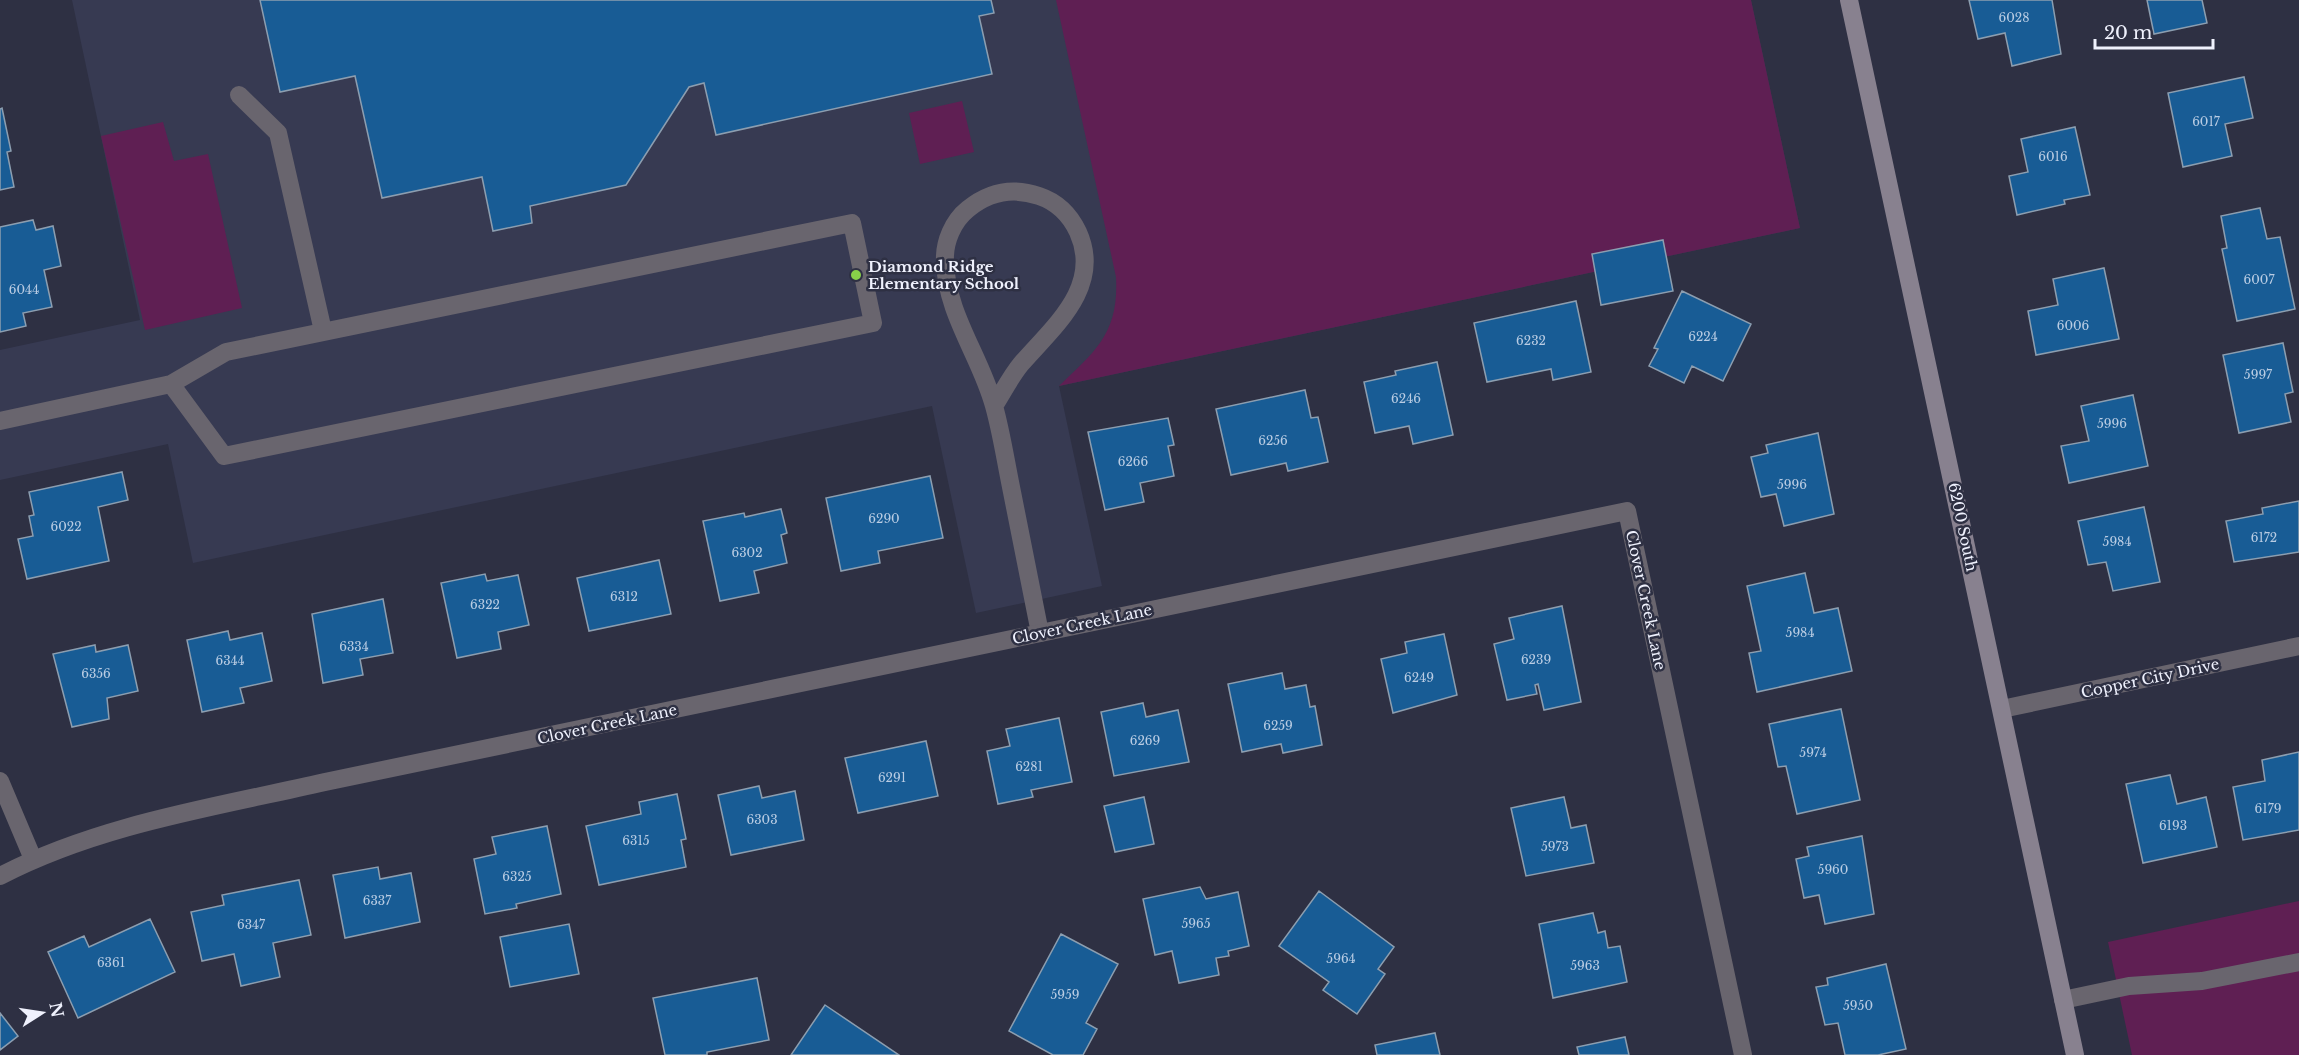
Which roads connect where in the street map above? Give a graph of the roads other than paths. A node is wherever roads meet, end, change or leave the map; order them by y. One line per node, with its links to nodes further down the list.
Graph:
1 (1849, 0): 9 (main road, 6200 South)
2 (239, 95): 3 (street)
3 (323, 331): 4 (street); 4 (street)
4 (171, 384): 6 (street)
5 (994, 406): 5 (street); 7 (street)
6 (0, 421)
7 (1040, 633): 11 (street, Clover Creek Lane); 15 (street, Clover Creek Lane)
8 (2299, 646): 9 (street, Copper City Drive)
9 (2002, 709): 14 (main road, 6200 South)
10 (0, 782): 11 (street)
11 (33, 859): 12 (street, Clover Creek Lane)
12 (0, 876)
13 (2299, 962): 14 (street)
14 (2063, 1000): 16 (main road, 6200 South)
15 (1743, 1055)
16 (2075, 1055)

